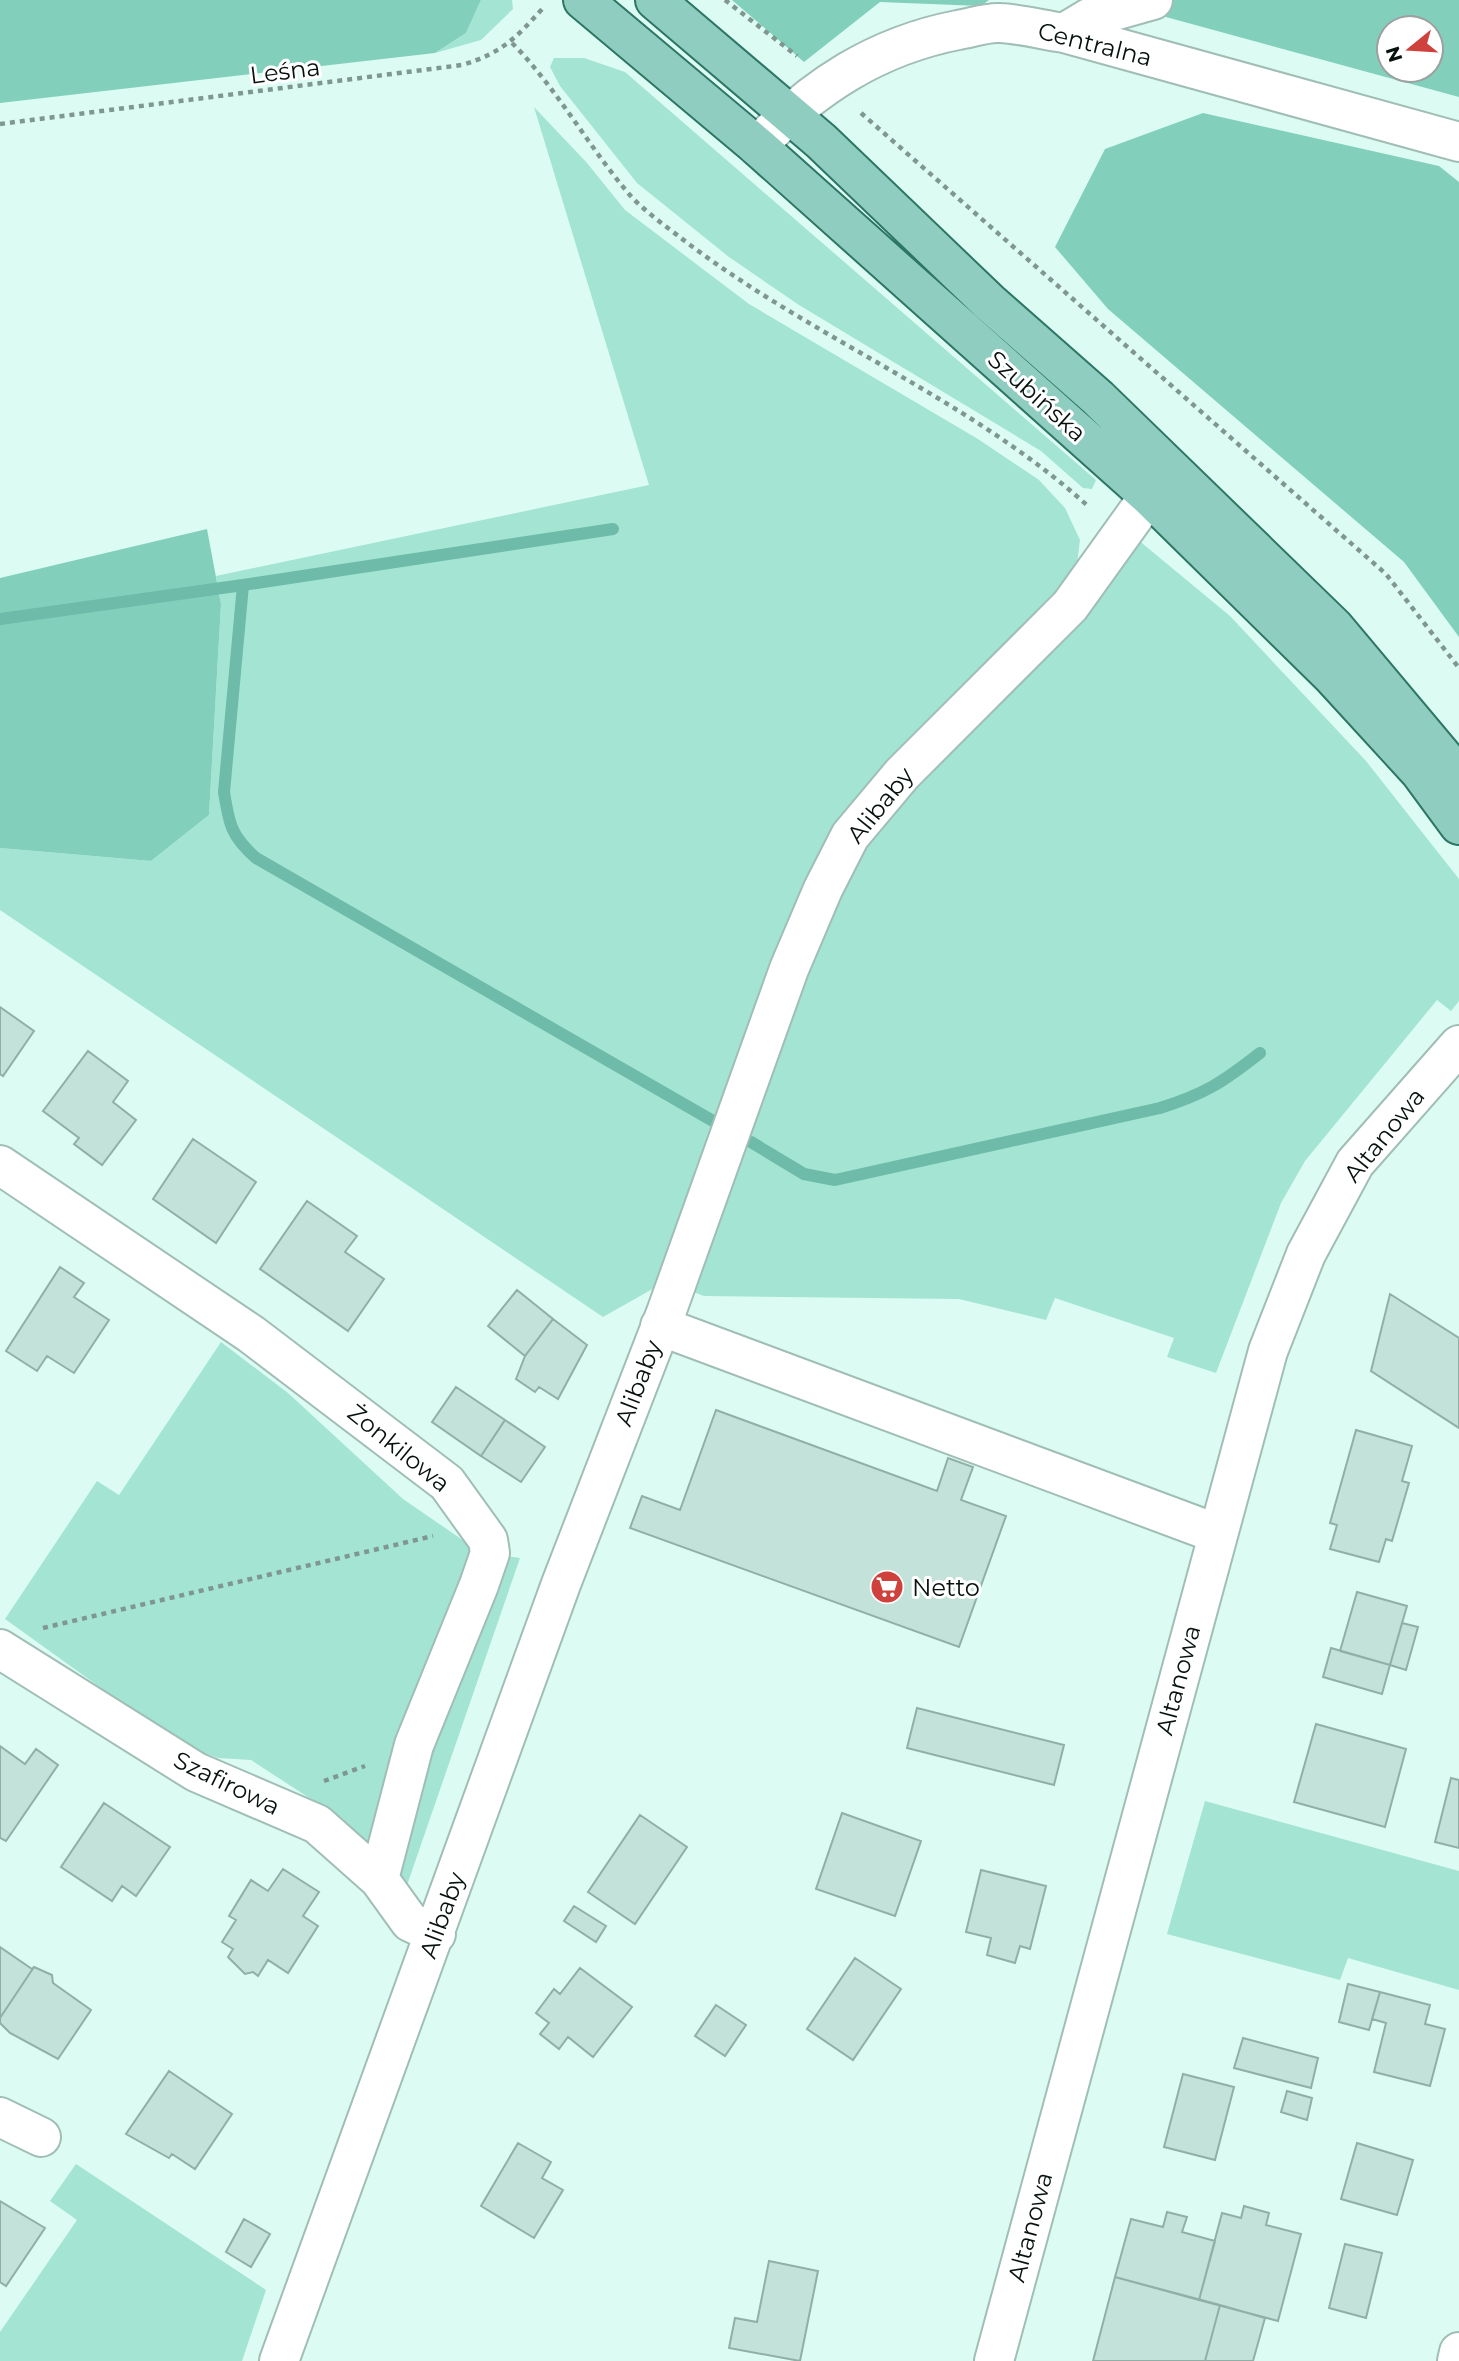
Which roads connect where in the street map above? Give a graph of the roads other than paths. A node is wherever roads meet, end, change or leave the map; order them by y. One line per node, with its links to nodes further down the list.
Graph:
1 (583, 0): 7 (main road, Szubińska)
2 (654, 0): 5 (main road, Szubińska)
3 (1153, 0): 4 (street)
4 (1064, 33): 5 (street, Centralna); 6 (street, Centralna)
5 (788, 113): 7 (street, Centralna); 9 (main road, Szubińska)
6 (1459, 142)
7 (757, 146): 8 (main road, Szubińska)
8 (1149, 496): 10 (main road, Szubińska); 13 (street, Alibaby)
9 (1459, 776)
10 (1459, 825)
11 (1459, 1045): 14 (street, Altanowa)
12 (0, 1165): 16 (street, Żonkilowa)
13 (660, 1326): 14 (street); 17 (street, Alibaby)
14 (1218, 1534): 22 (street, Altanowa)
15 (0, 1649): 16 (street, Szafirowa)
16 (379, 1880): 17 (street, Szafirowa)
17 (436, 1934): 21 (street, Alibaby)
18 (0, 2117): 19 (street)
19 (41, 2137)
20 (1459, 2352): 23 (street)
21 (279, 2361)
22 (994, 2361)
23 (1457, 2361)

